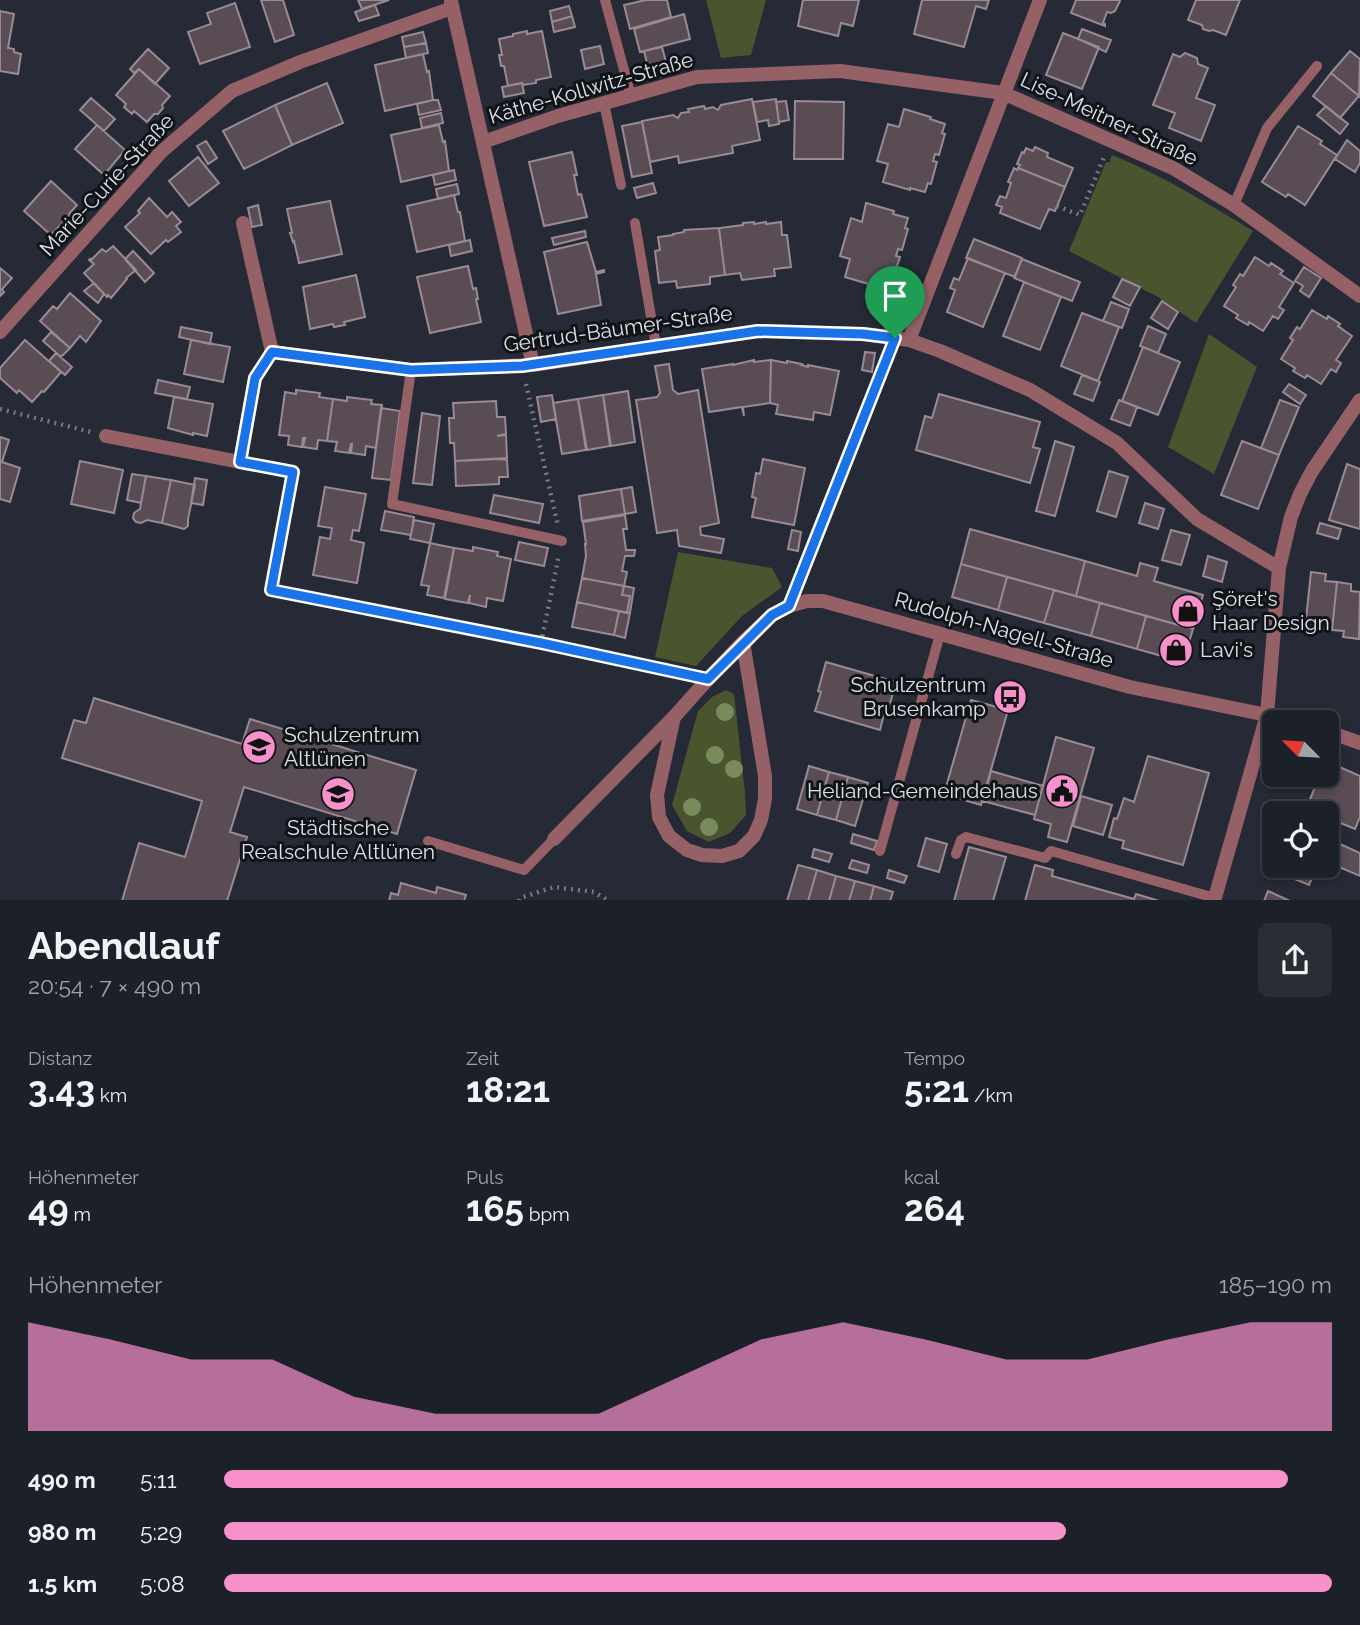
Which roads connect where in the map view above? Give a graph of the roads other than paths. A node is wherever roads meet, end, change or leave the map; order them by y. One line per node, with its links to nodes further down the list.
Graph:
1 (605, 0): 6 (lane)
2 (1040, 0): 5 (street)
3 (451, 4): 8 (street); 14 (street, Marie-Curie-Straße)
4 (1317, 65): 10 (lane)
5 (1003, 93): 6 (street, Käthe-Kollwitz-Straße); 10 (street, Lise-Meitner-Straße); 15 (street)
6 (631, 96): 7 (street, Käthe-Kollwitz-Straße)
7 (604, 103): 8 (street, Käthe-Kollwitz-Straße); 9 (lane)
8 (483, 142): 18 (street)
9 (621, 185)
10 (1234, 205): 13 (street, Lise-Meitner-Straße)
11 (243, 223): 17 (street)
12 (635, 223): 16 (lane)
13 (1360, 296)
14 (0, 332)
15 (902, 339): 16 (street, Gertrud-Bäumer-Straße); 25 (street, Gertrud-Bäumer-Straße)
16 (656, 346): 18 (street, Gertrud-Bäumer-Straße)
17 (272, 352): 19 (street, Gertrud-Bäumer-Straße); 22 (street)
18 (527, 366): 19 (street, Gertrud-Bäumer-Straße)
19 (411, 370): 24 (lane)
20 (1360, 400): 25 (street)
21 (106, 436): 22 (street)
22 (240, 462): 23 (lane)
23 (293, 472)
24 (562, 541)
25 (1279, 568): 28 (street)
26 (940, 634): 27 (street, Rudolph-Nagell-Straße); 29 (street, Rudolph-Nagell-Straße); 36 (lane)
27 (743, 642): 30 (street, Rudolph-Nagell-Straße); 30 (street, Rudolph-Nagell-Straße)
28 (1267, 710)
29 (1262, 714)
30 (674, 717): 34 (street, Rudolph-Nagell-Straße)
31 (1262, 732): 38 (street)
32 (1339, 736): 33 (street)
33 (1360, 743)
34 (554, 839): 35 (lane)
35 (428, 841)
36 (880, 850)
37 (956, 854): 38 (lane)
38 (1214, 899)

